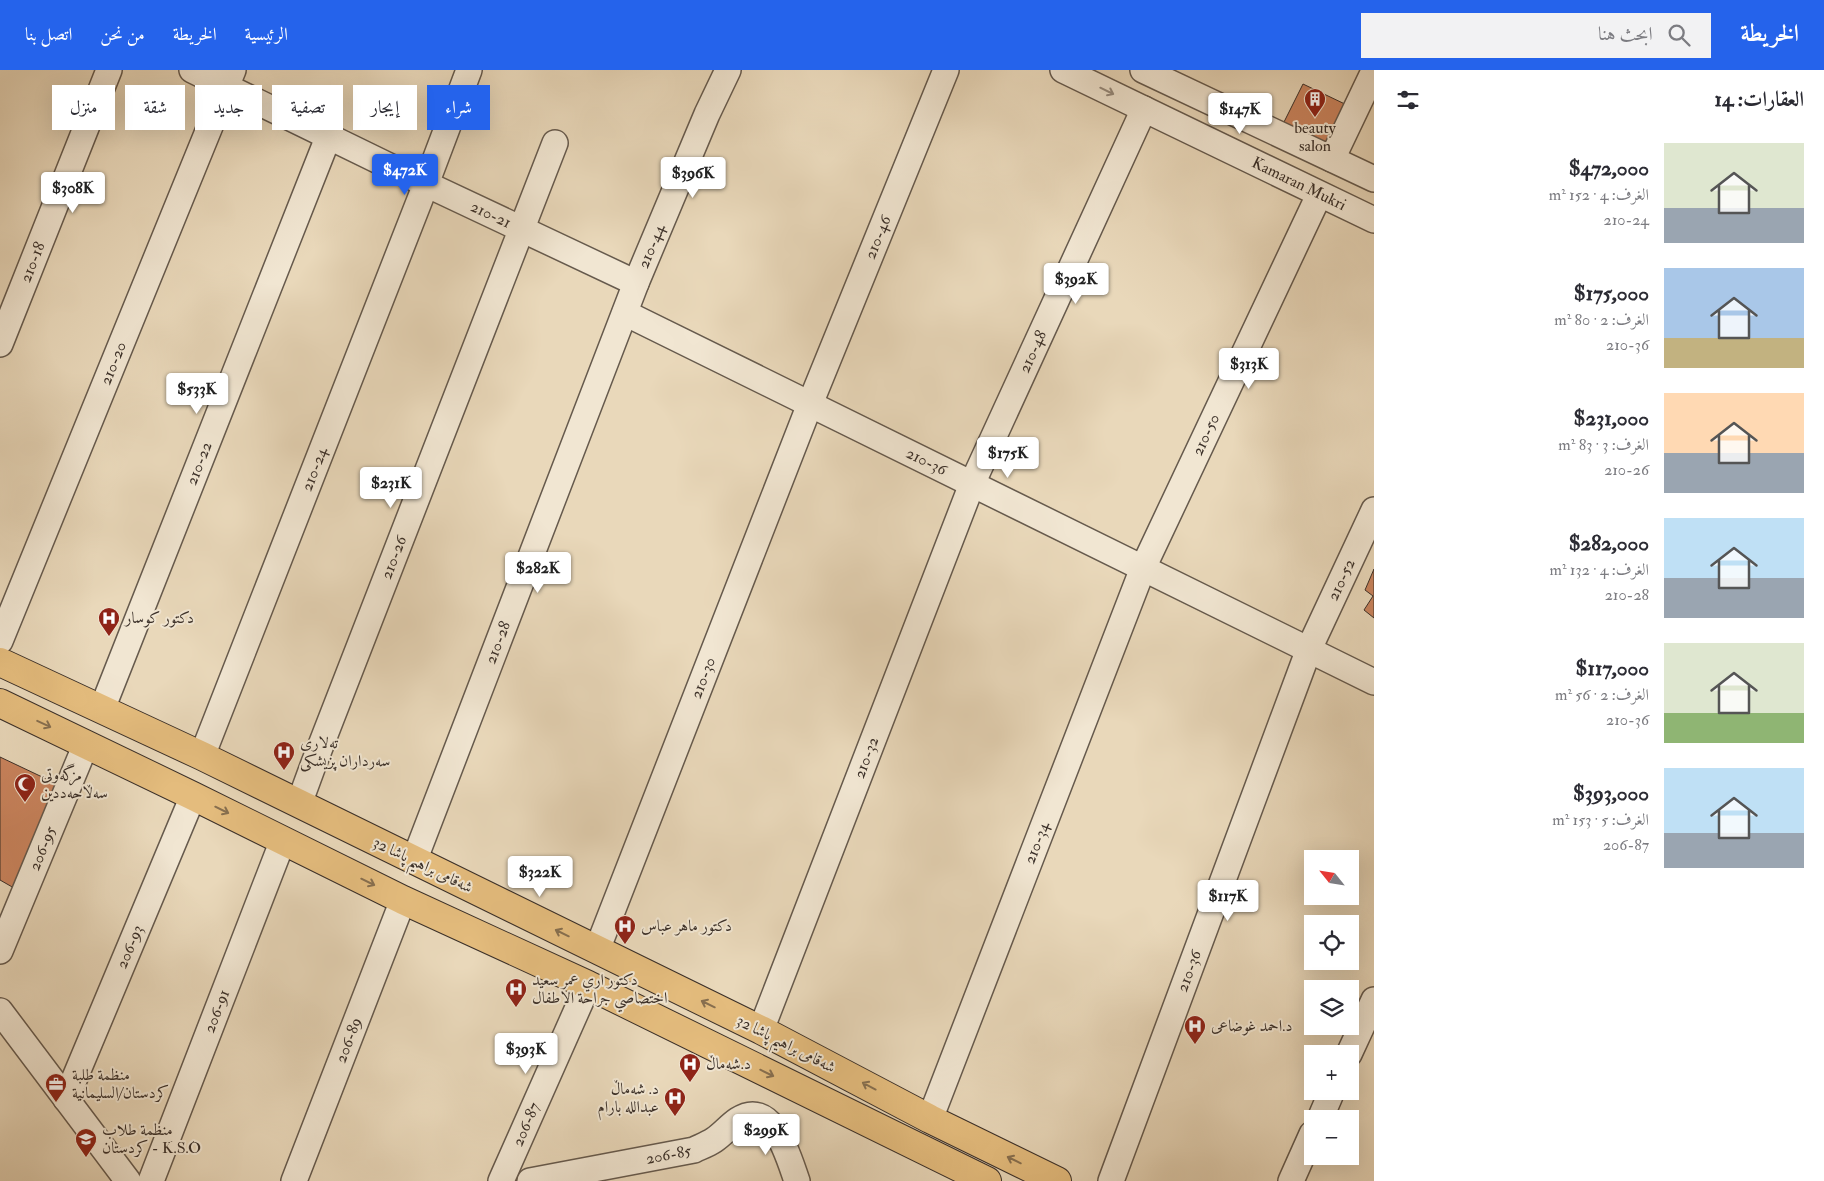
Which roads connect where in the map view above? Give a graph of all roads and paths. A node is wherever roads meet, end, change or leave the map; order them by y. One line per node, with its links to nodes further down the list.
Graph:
1 (109, 70): 23 (street, 210-18)
2 (192, 70): 9 (street, 210-21)
3 (469, 70): 17 (street, 210-24)
4 (728, 70): 21 (street, 210-44)
5 (946, 70): 24 (street, 210-46)
6 (1063, 70): 10 (street, Kamaran Mukri, one-way to 10)
7 (1374, 71): 15 (street)
8 (1154, 72): 11 (street)
9 (229, 78): 12 (street, 210-21); 28 (street, 210-20)
10 (1144, 109): 14 (street, Kamaran Mukri); 25 (street, 210-48)
11 (1228, 110): 14 (street); 15 (street)
12 (329, 135): 17 (street, 210-21); 33 (street, 210-22)
13 (555, 143): 20 (street, 210-21)
14 (1214, 143): 18 (street, Kamaran Mukri)
15 (1332, 159): 16 (street)
16 (1374, 179)
17 (426, 184): 20 (street, 210-21); 35 (street, 210-24)
18 (1319, 194): 19 (street, Kamaran Mukri); 27 (street, 210-50)
19 (1374, 220)
20 (522, 228): 21 (street, 210-21); 37 (street, 210-26)
21 (636, 283): 22 (street, 210-44)
22 (625, 313): 24 (street, 210-36); 39 (street, 210-28)
23 (0, 344)
24 (810, 404): 25 (street, 210-36); 41 (street, 210-30)
25 (972, 484): 27 (street, 210-36); 46 (street, 210-32)
26 (1374, 510): 29 (street, 210-52)
27 (1143, 568): 29 (street, 210-36); 49 (street, 210-34)
28 (0, 640)
29 (1309, 650): 31 (street, 210-36); 59 (street, 210-36)
30 (0, 662): 33 (main road, شەقامی براهیم پاشا 32)
31 (1374, 682)
32 (0, 704): 34 (main road, شەقامی براهیم پاشا 32, one-way to 34)
33 (102, 709): 35 (main road, شەقامی براهیم پاشا 32)
34 (86, 744): 36 (main road, شەقامی براهیم پاشا 32); 42 (street, 206-95)
35 (202, 756): 37 (main road, شەقامی براهیم پاشا 32)
36 (193, 796): 38 (main road, شەقامی براهیم پاشا 32, one-way to 38); 48 (street, 206-93)
37 (299, 804): 39 (main road, شەقامی براهیم پاشا 32)
38 (283, 840): 40 (main road, شەقامی براهیم پاشا 32, one-way to 40); 53 (street, 206-91)
39 (414, 860): 41 (main road, شەقامی براهیم پاشا 32, one-way to 39)
40 (403, 900): 43 (main road, شەقامی براهیم پاشا 32); 54 (street, 206-89)
41 (597, 950): 46 (main road, شەقامی براهیم پاشا 32, one-way to 41)
42 (0, 952)
43 (588, 985): 55 (street, 206-87); 57 (main road, شەقامی براهیم پاشا 32, one-way to 57)
44 (1374, 1000): 47 (street)
45 (0, 1011): 48 (street)
46 (762, 1030): 49 (main road, شەقامی براهیم پاشا 32, one-way to 46)
47 (1353, 1045)
48 (66, 1099): 52 (street)
49 (930, 1119): 58 (main road, شەقامی براهیم پاشا 32, one-way to 49)
50 (1304, 1152): 60 (street)
51 (537, 1180): 56 (street, 206-85)
52 (128, 1181)
53 (151, 1181)
54 (294, 1181)
55 (500, 1181)
56 (797, 1181)
57 (987, 1181)
58 (1057, 1181)
59 (1111, 1181)
60 (1291, 1181)

